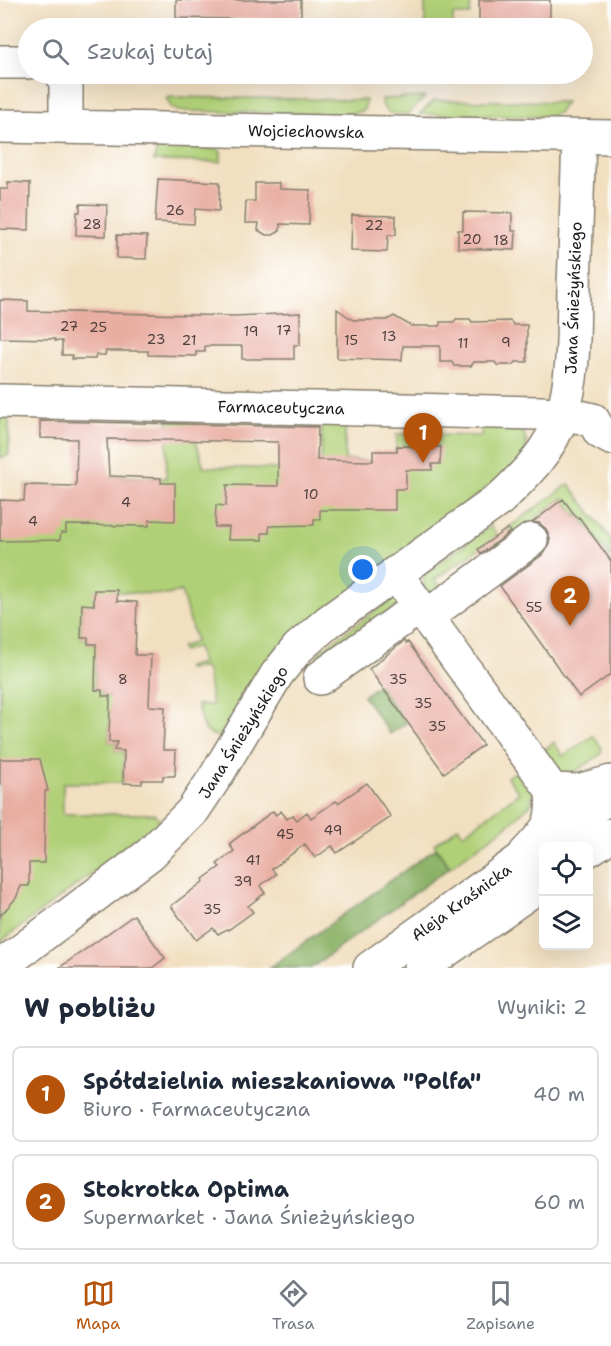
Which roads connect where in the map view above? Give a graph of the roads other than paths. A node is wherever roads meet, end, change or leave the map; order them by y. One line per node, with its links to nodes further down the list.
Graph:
1 (0, 62): 2 (street)
2 (18, 62)
3 (66, 84): 5 (street)
4 (0, 126): 5 (street, Wojciechowska)
5 (66, 127): 6 (street, Wojciechowska)
6 (579, 137): 7 (street, Wojciechowska); 9 (street, Jana Śnieżyńskiego)
7 (611, 137)
8 (0, 401): 9 (street, Farmaceutyczna)
9 (594, 419): 11 (street, Jana Śnieżyńskiego)
10 (531, 540): 12 (street)
11 (395, 573): 12 (street); 20 (street, Jana Śnieżyńskiego)
12 (422, 612): 13 (street); 15 (street)
13 (320, 678)
14 (611, 782): 15 (street)
15 (552, 790): 19 (street)
16 (611, 795): 19 (street, Aleja Kraśnicka)
17 (611, 835): 18 (street)
18 (593, 847)
19 (531, 871): 21 (street, Aleja Kraśnicka); 22 (street, Aleja Kraśnicka)
20 (0, 967)
21 (370, 968)
22 (421, 968)

